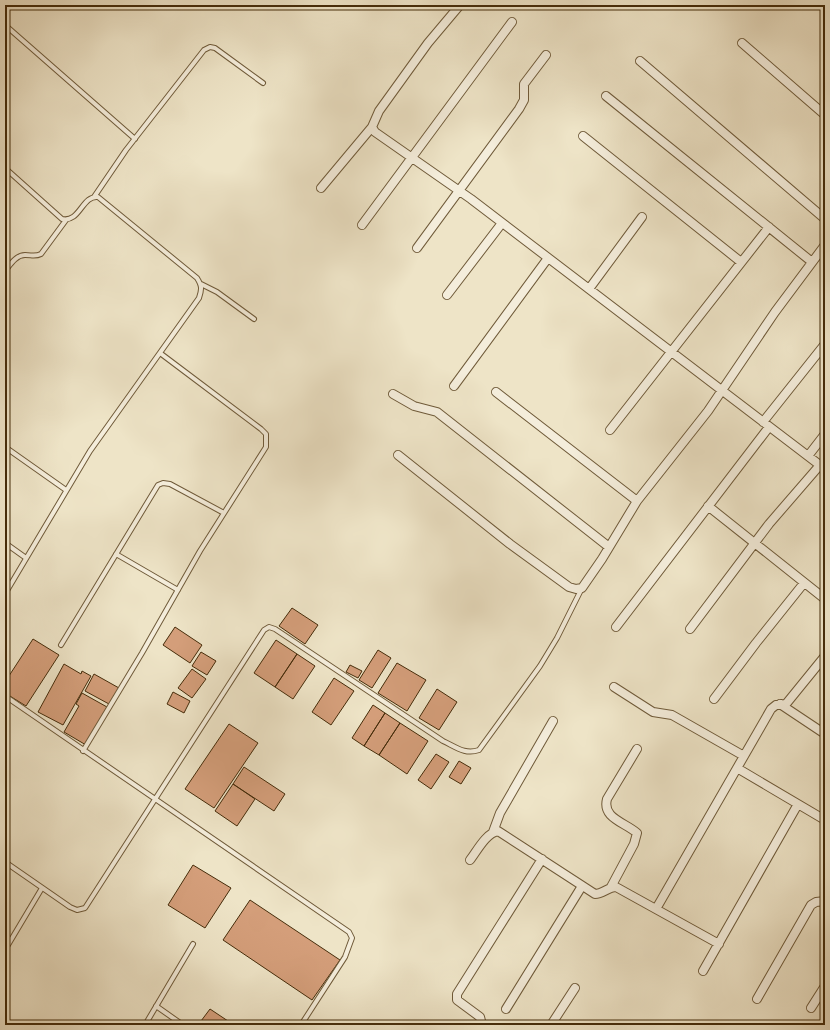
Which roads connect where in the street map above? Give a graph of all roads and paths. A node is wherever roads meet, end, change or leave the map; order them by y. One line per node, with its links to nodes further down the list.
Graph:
1 (460, 5): 10 (street)
2 (512, 22): 13 (street)
3 (5, 25): 12 (lane)
4 (742, 43): 9 (street)
5 (546, 55): 16 (street)
6 (640, 61): 19 (street)
7 (263, 83): 12 (lane)
8 (606, 96): 23 (street)
9 (825, 115)
10 (372, 127): 13 (street); 15 (street)
11 (583, 136): 27 (street)
12 (135, 139): 17 (lane)
13 (411, 157): 16 (street); 22 (street)
14 (5, 168): 20 (lane)
15 (321, 188)
16 (459, 190): 21 (street); 25 (street)
17 (94, 196): 20 (lane); 30 (lane)
18 (642, 217): 31 (street)
19 (825, 219)
20 (66, 220): 29 (lane)
21 (502, 223): 26 (street); 32 (street)
22 (362, 225)
23 (769, 227): 27 (street); 28 (street)
24 (825, 245): 28 (street)
25 (417, 248)
26 (548, 258): 31 (street); 37 (street)
27 (741, 262): 36 (street)
28 (812, 262): 38 (street)
29 (5, 271)
30 (201, 284): 33 (lane); 35 (lane)
31 (589, 289): 36 (street)
32 (446, 294)
33 (254, 320)
34 (825, 344): 41 (street)
35 (160, 353): 48 (lane); 51 (lane)
36 (671, 353): 38 (street); 42 (street)
37 (454, 386)
38 (722, 390): 41 (street); 49 (street)
39 (496, 392): 49 (street)
40 (393, 394): 54 (street)
41 (766, 425): 46 (street); 50 (street)
42 (610, 430)
43 (825, 434): 46 (street)
44 (5, 447): 48 (lane)
45 (398, 455): 58 (street)
46 (808, 456): 47 (street)
47 (823, 467): 53 (street)
48 (66, 490): 56 (lane)
49 (636, 501): 54 (street)
50 (708, 506): 53 (street); 62 (street)
51 (224, 513): 55 (lane); 59 (lane)
52 (5, 543): 56 (lane)
53 (754, 543): 57 (street); 63 (street)
54 (609, 547): 58 (street)
55 (116, 554): 59 (lane); 64 (lane)
56 (26, 558): 60 (lane)
57 (804, 583): 61 (street); 68 (street)
58 (582, 588): 76 (lane)
59 (178, 590): 73 (lane)
60 (5, 594)
61 (825, 599)
62 (616, 627)
63 (690, 629)
64 (61, 645)
65 (825, 656): 69 (street)
66 (614, 687): 74 (street)
67 (5, 696): 73 (lane)
68 (714, 699)
69 (780, 704): 71 (street); 74 (street)
70 (553, 721): 79 (street)
71 (825, 734)
72 (636, 749): 84 (street)
73 (83, 751): 76 (lane)
74 (744, 756): 75 (street)
75 (737, 768): 77 (street); 87 (street)
76 (155, 800): 85 (lane); 100 (lane)
77 (798, 804): 78 (street); 89 (street)
78 (825, 820)
79 (493, 832): 80 (street); 81 (street)
80 (542, 859): 83 (street); 101 (street)
81 (470, 860)
82 (5, 862): 85 (lane)
83 (582, 886): 84 (street); 97 (street)
84 (611, 887): 87 (street)
85 (42, 888): 90 (lane)
86 (825, 901): 94 (street)
87 (656, 909): 89 (street)
88 (193, 944): 95 (lane)
89 (719, 944): 91 (street)
90 (5, 950)
91 (703, 971)
92 (825, 986): 96 (street)
93 (575, 988): 102 (street)
94 (757, 998)
95 (156, 1006): 98 (lane); 99 (lane)
96 (811, 1008)
97 (506, 1009)
98 (145, 1025)
99 (183, 1025)
100 (301, 1025)
101 (479, 1025)
102 (551, 1025)

